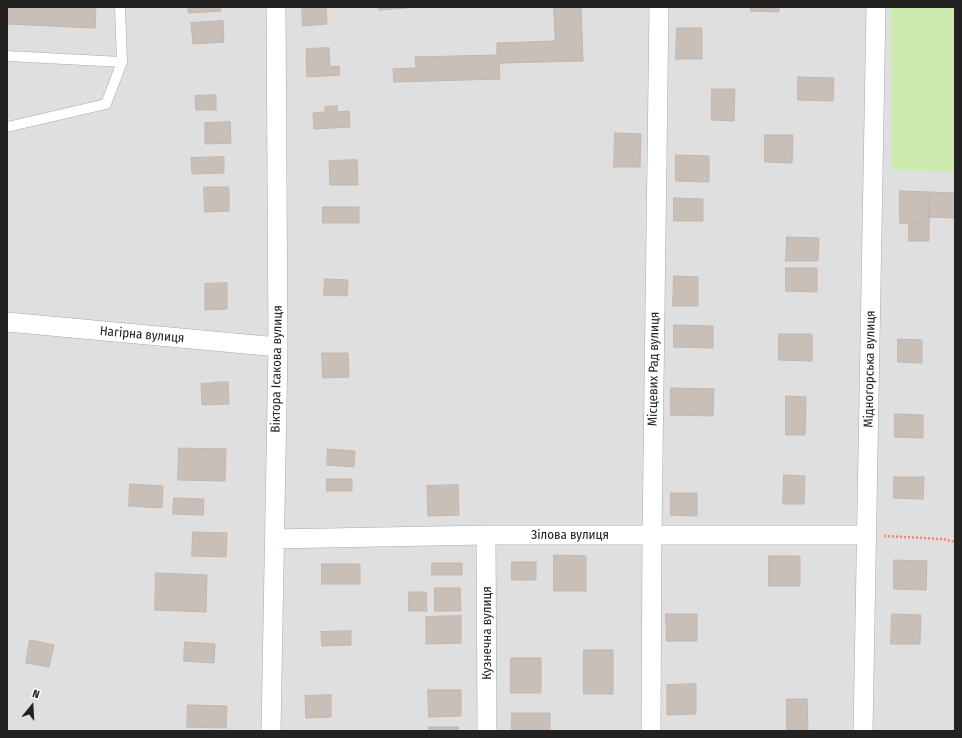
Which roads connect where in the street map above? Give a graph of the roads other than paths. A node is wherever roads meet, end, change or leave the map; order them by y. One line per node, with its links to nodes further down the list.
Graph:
1 (120, 7): 6 (lane)
2 (276, 7): 9 (street, Віктора Ісакова вулиця)
3 (659, 7): 11 (street, Місцевих Рад вулиця)
4 (876, 7): 12 (street, Мідногорська вулиця)
5 (7, 56): 6 (lane)
6 (122, 62): 7 (lane)
7 (7, 127)
8 (7, 322): 9 (street, Нагірна вулиця)
9 (278, 347): 13 (street, Віктора Ісакова вулиця)
10 (486, 535): 11 (street, Зілова вулиця); 13 (street, Зілова вулиця); 15 (street, Кузнечна вулиця)
11 (652, 535): 12 (street, Зілова вулиця); 16 (street, Місцевих Рад вулиця)
12 (867, 535): 17 (street, Мідногорська вулиця)
13 (274, 539): 14 (street, Віктора Ісакова вулиця)
14 (271, 731)
15 (488, 731)
16 (651, 731)
17 (863, 731)

